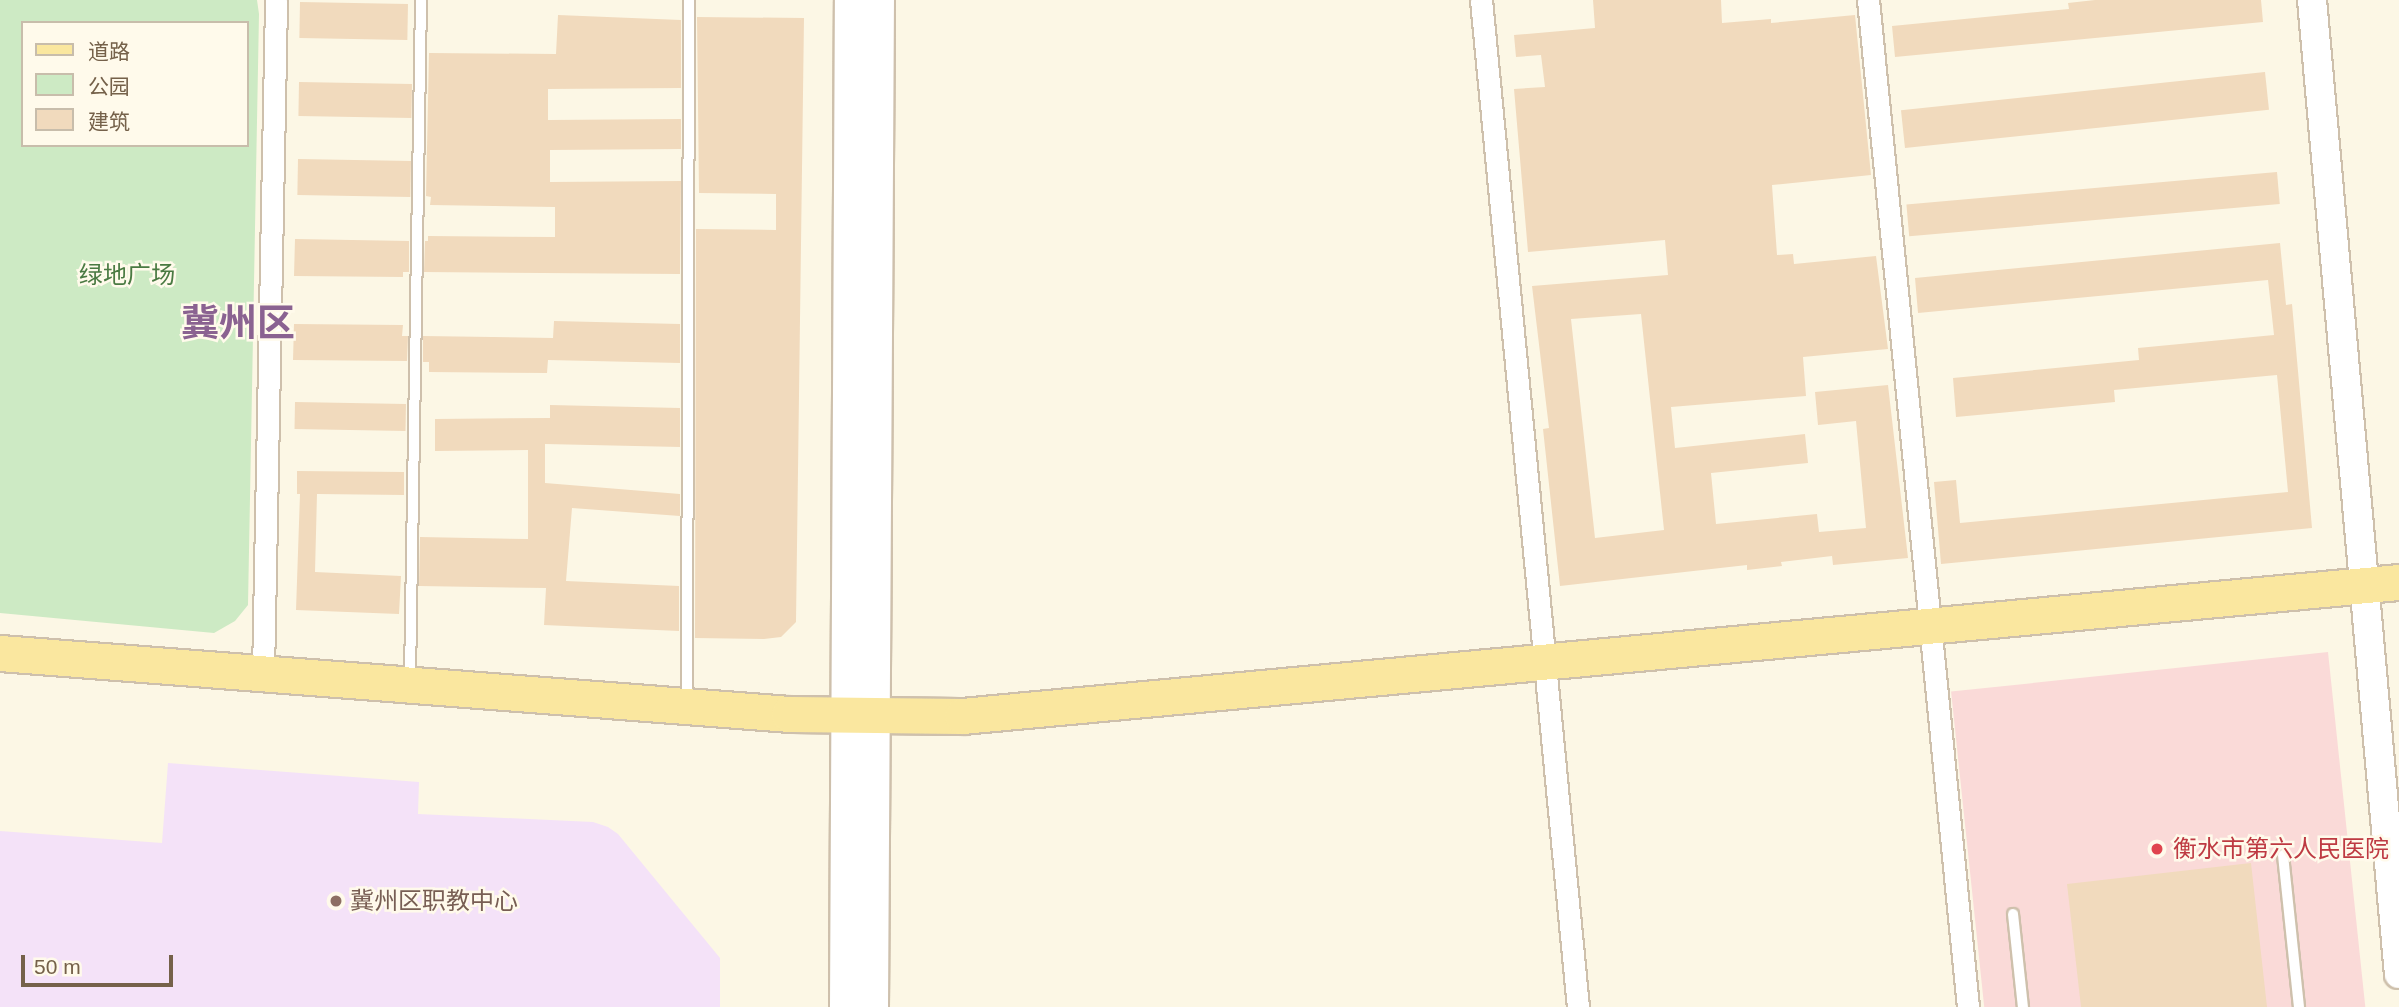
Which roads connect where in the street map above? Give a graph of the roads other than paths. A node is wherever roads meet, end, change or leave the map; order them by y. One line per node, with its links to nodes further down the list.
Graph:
1 (276, 0): 14 (street)
2 (421, 0): 15 (lane)
3 (689, 0): 16 (lane)
4 (852, 0): 17 (main road)
5 (878, 0): 17 (main road)
6 (1481, 0): 13 (street)
7 (1868, 0): 11 (street)
8 (2312, 0): 10 (street)
9 (2399, 582): 10 (main road)
10 (2365, 586): 11 (main road); 20 (street)
11 (1930, 625): 13 (main road); 24 (street)
12 (0, 653): 14 (main road)
13 (1547, 661): 17 (main road); 23 (street)
14 (263, 673): 15 (main road)
15 (410, 685): 16 (main road)
16 (687, 706): 17 (main road)
17 (861, 717): 21 (main road); 22 (main road)
18 (2283, 855): 26 (lane)
19 (2013, 914): 25 (lane)
20 (2399, 974)
21 (846, 1007)
22 (872, 1007)
23 (1578, 1007)
24 (1968, 1007)
25 (2023, 1007)
26 (2298, 1007)

